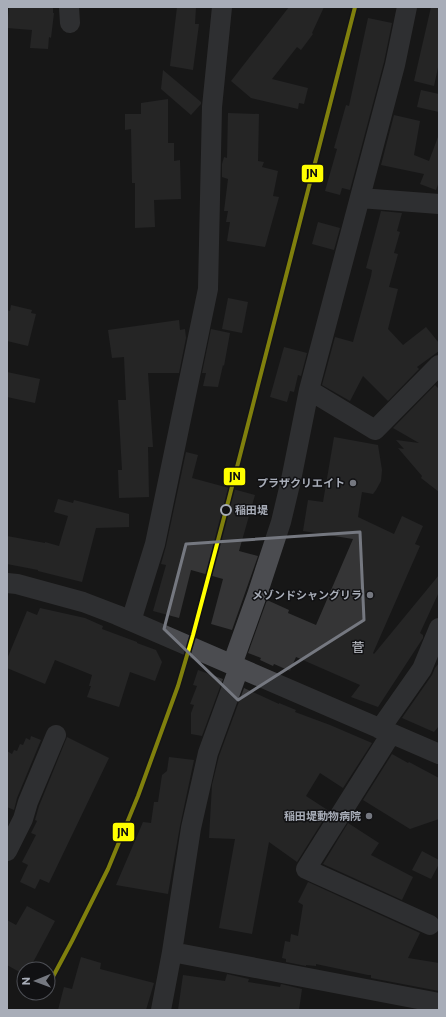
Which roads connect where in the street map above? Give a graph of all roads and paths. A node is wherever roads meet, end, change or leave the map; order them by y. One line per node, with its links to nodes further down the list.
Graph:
1 (222, 7): 8 (street)
2 (407, 7): 3 (street)
3 (360, 198): 4 (street); 6 (street)
4 (439, 204)
5 (439, 365): 6 (street)
6 (308, 390): 10 (street)
7 (7, 583): 8 (street)
8 (131, 621): 10 (street)
9 (439, 628): 11 (street)
10 (235, 666): 11 (street); 16 (street)
11 (385, 732): 13 (street); 15 (street)
12 (56, 735): 14 (street)
13 (439, 754)
14 (7, 850)
15 (430, 925)
16 (172, 952): 17 (street); 18 (street)
17 (439, 1003)
18 (161, 1010)

